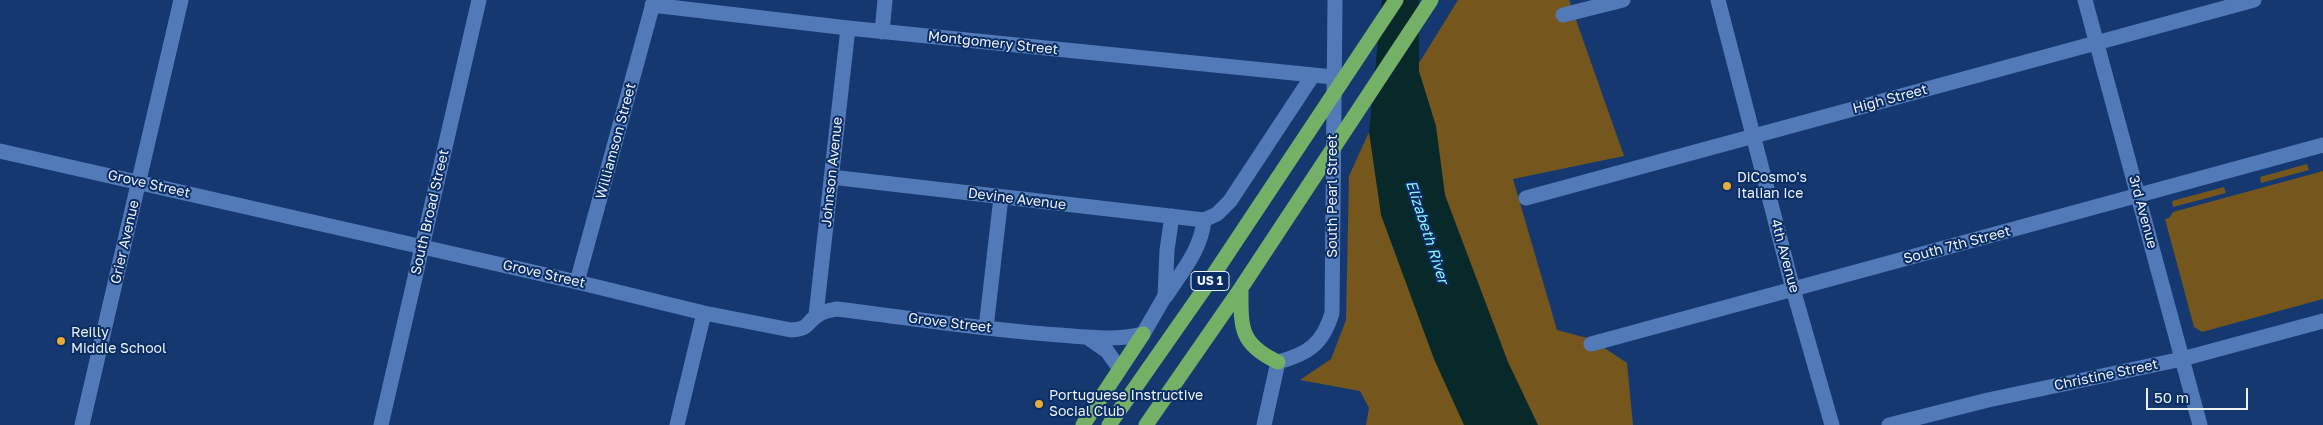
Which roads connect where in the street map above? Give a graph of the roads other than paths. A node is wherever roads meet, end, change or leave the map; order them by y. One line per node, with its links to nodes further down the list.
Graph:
1 (181, 0): 22 (street, Grier Avenue)
2 (479, 0): 28 (street, South Broad Street)
3 (885, 0): 14 (street)
4 (1335, 0): 17 (street, South Pearl Street)
5 (1396, 0): 47 (highway, US 1)
6 (1432, 0): 30 (highway, US 1)
7 (1623, 0): 12 (street)
8 (1718, 0): 18 (street, 4th Avenue)
9 (2085, 0): 15 (street, 3rd Avenue)
10 (2254, 0): 15 (street, High Street)
11 (653, 2): 13 (street, Montgomery Street); 29 (street, Williamson Street)
12 (1563, 15)
13 (848, 28): 14 (street, Montgomery Street); 21 (street, Johnson Avenue)
14 (882, 32): 16 (street, Montgomery Street)
15 (2096, 43): 18 (street, High Street); 23 (street, 3rd Avenue)
16 (1313, 75): 17 (street, Montgomery Street); 27 (street)
17 (1334, 77): 41 (street, South Pearl Street)
18 (1753, 136): 25 (street, High Street); 31 (street, 4th Avenue)
19 (2323, 145): 23 (street, South 7th Street)
20 (0, 151): 22 (street, Grove Street)
21 (831, 177): 24 (street, Devine Avenue); 34 (street, Johnson Avenue)
22 (139, 181): 28 (street, Grove Street); 43 (street, Grier Avenue)
23 (2138, 196): 31 (street, South 7th Street); 40 (street, 3rd Avenue)
24 (1001, 197): 26 (street, Devine Avenue); 36 (street)
25 (1526, 198)
26 (1172, 216): 27 (street, Devine Avenue); 32 (street)
27 (1204, 220): 32 (street)
28 (422, 246): 29 (street, Grove Street); 44 (street, South Broad Street)
29 (578, 282): 33 (street, Grove Street)
30 (1241, 288): 41 (highway); 48 (highway, US 1)
31 (1794, 289): 39 (street, South 7th Street); 50 (street, 4th Avenue)
32 (1165, 296): 37 (street)
33 (704, 313): 34 (street, Grove Street); 45 (street)
34 (816, 315): 36 (street, Grove Street)
35 (2323, 321): 40 (street, Christine Street)
36 (986, 328): 38 (street, Grove Street)
37 (1142, 334): 38 (street, Grove Street); 42 (highway)
38 (1087, 337): 42 (street)
39 (1591, 344)
40 (2182, 359): 51 (street, Christine Street); 52 (street, 3rd Avenue)
41 (1278, 362): 49 (street)
42 (1119, 368): 46 (highway)
43 (82, 425)
44 (381, 425)
45 (678, 425)
46 (1083, 425)
47 (1109, 425)
48 (1146, 425)
49 (1264, 425)
50 (1832, 425)
51 (1889, 425)
52 (2200, 425)

